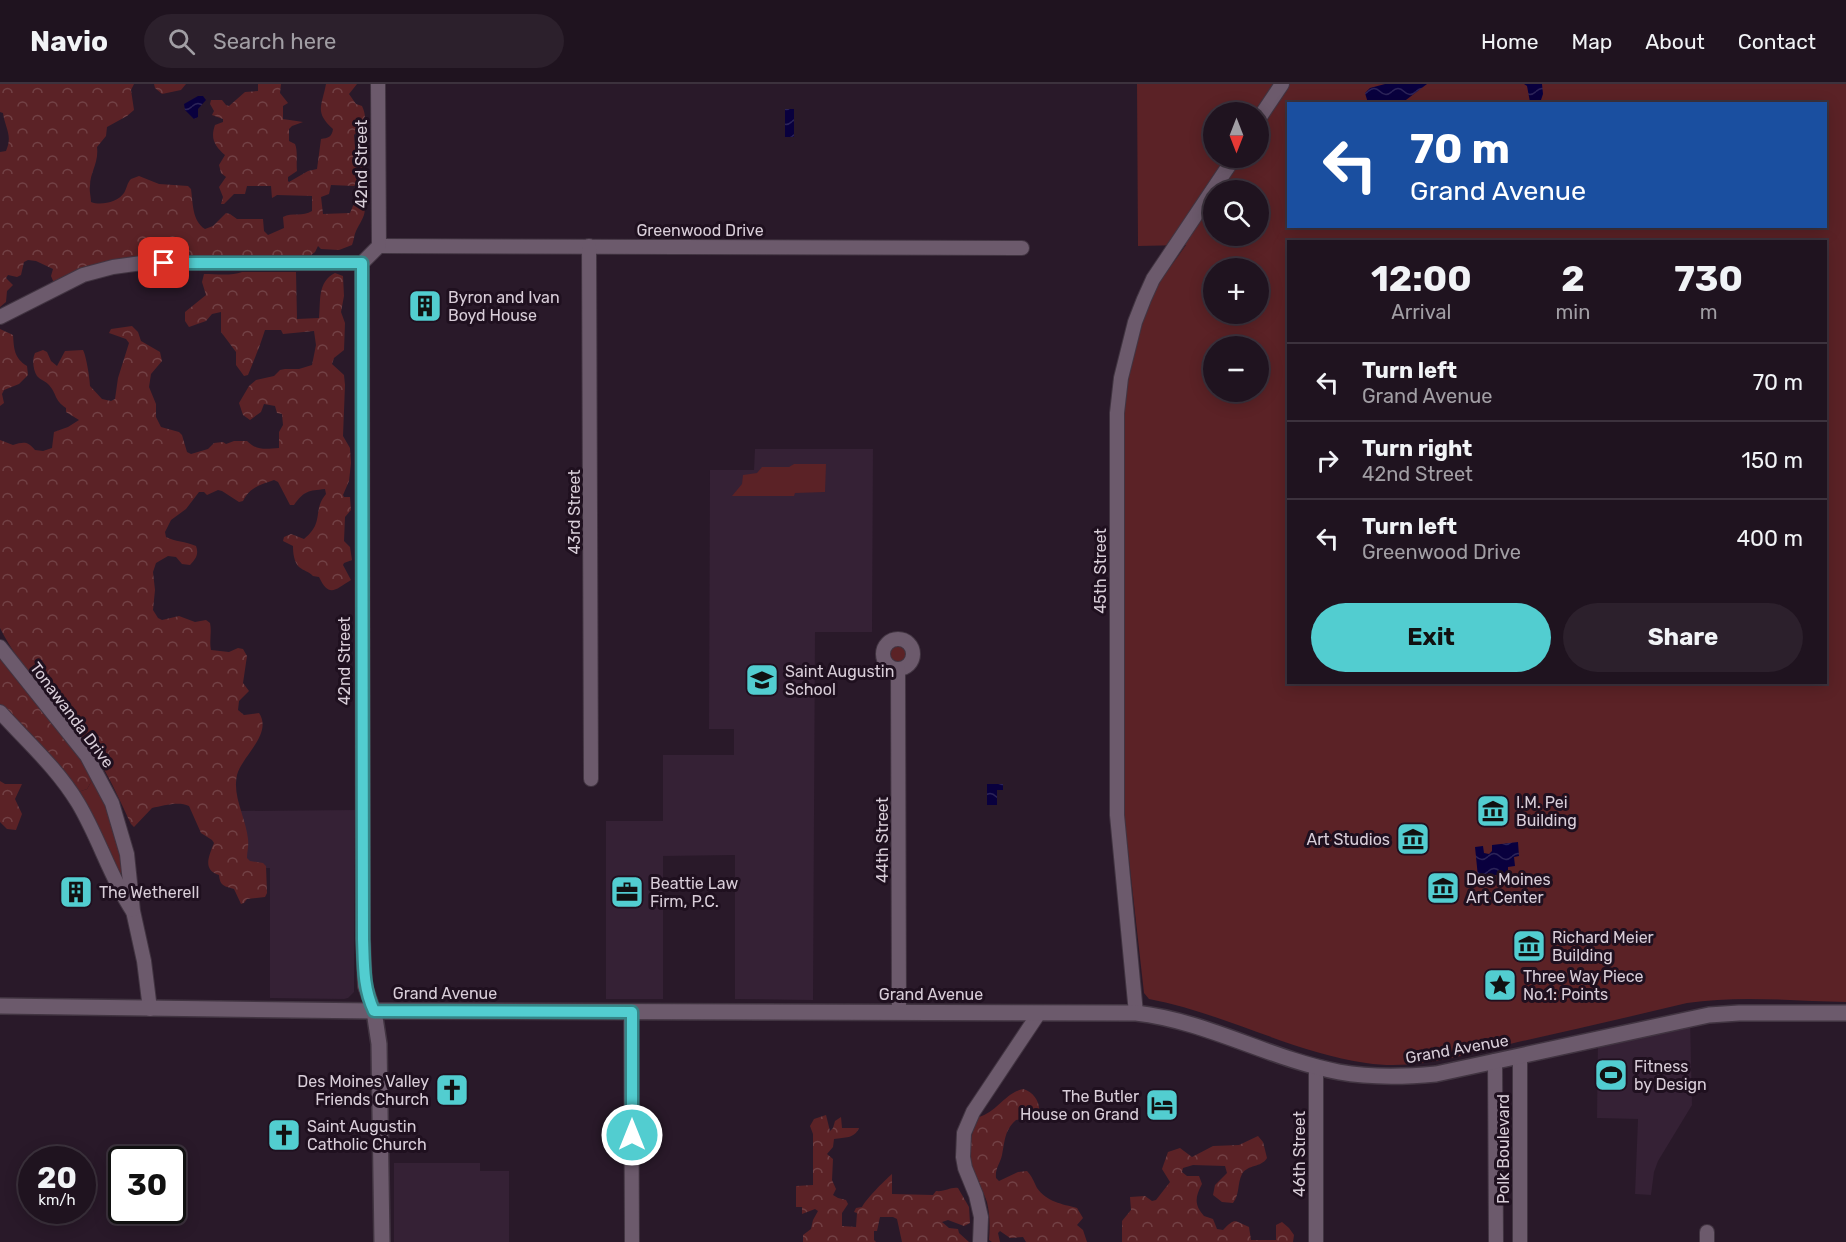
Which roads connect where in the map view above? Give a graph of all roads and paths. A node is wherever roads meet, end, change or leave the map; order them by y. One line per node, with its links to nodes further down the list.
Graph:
1 (378, 84): 5 (street, 42nd Street)
2 (1282, 84): 3 (street)
3 (1269, 104)
4 (1227, 168): 21 (street, 45th Street)
5 (379, 246): 6 (street, Greenwood Drive); 8 (street)
6 (589, 246): 7 (street, Greenwood Drive); 13 (street, 43rd Street)
7 (1022, 248)
8 (362, 263): 9 (street); 17 (street, 42nd Street)
9 (0, 317)
10 (0, 647): 14 (street, Tonawanda Drive)
11 (898, 669): 19 (street, 44th Street)
12 (0, 712): 14 (street, Tonawanda Drive)
13 (591, 779)
14 (133, 911): 16 (street, Tonawanda Drive)
15 (0, 1006): 16 (main road, Grand Avenue)
16 (150, 1009): 17 (main road, Grand Avenue)
17 (374, 1011): 18 (main road, Grand Avenue); 26 (main road, 42nd Street)
18 (632, 1012): 19 (main road, Grand Avenue); 27 (street)
19 (899, 1012): 20 (main road, Grand Avenue)
20 (1039, 1013): 21 (main road, Grand Avenue); 28 (street)
21 (1136, 1013): 25 (main road, Grand Avenue)
22 (1846, 1014): 23 (main road, Grand Avenue)
23 (1520, 1056): 24 (main road, Grand Avenue); 31 (street, Polk Boulevard)
24 (1495, 1061): 25 (main road, Grand Avenue); 30 (street, Polk Boulevard)
25 (1316, 1067): 29 (street, 46th Street)
26 (382, 1242)
27 (632, 1242)
28 (980, 1242)
29 (1316, 1242)
30 (1496, 1242)
31 (1520, 1242)

